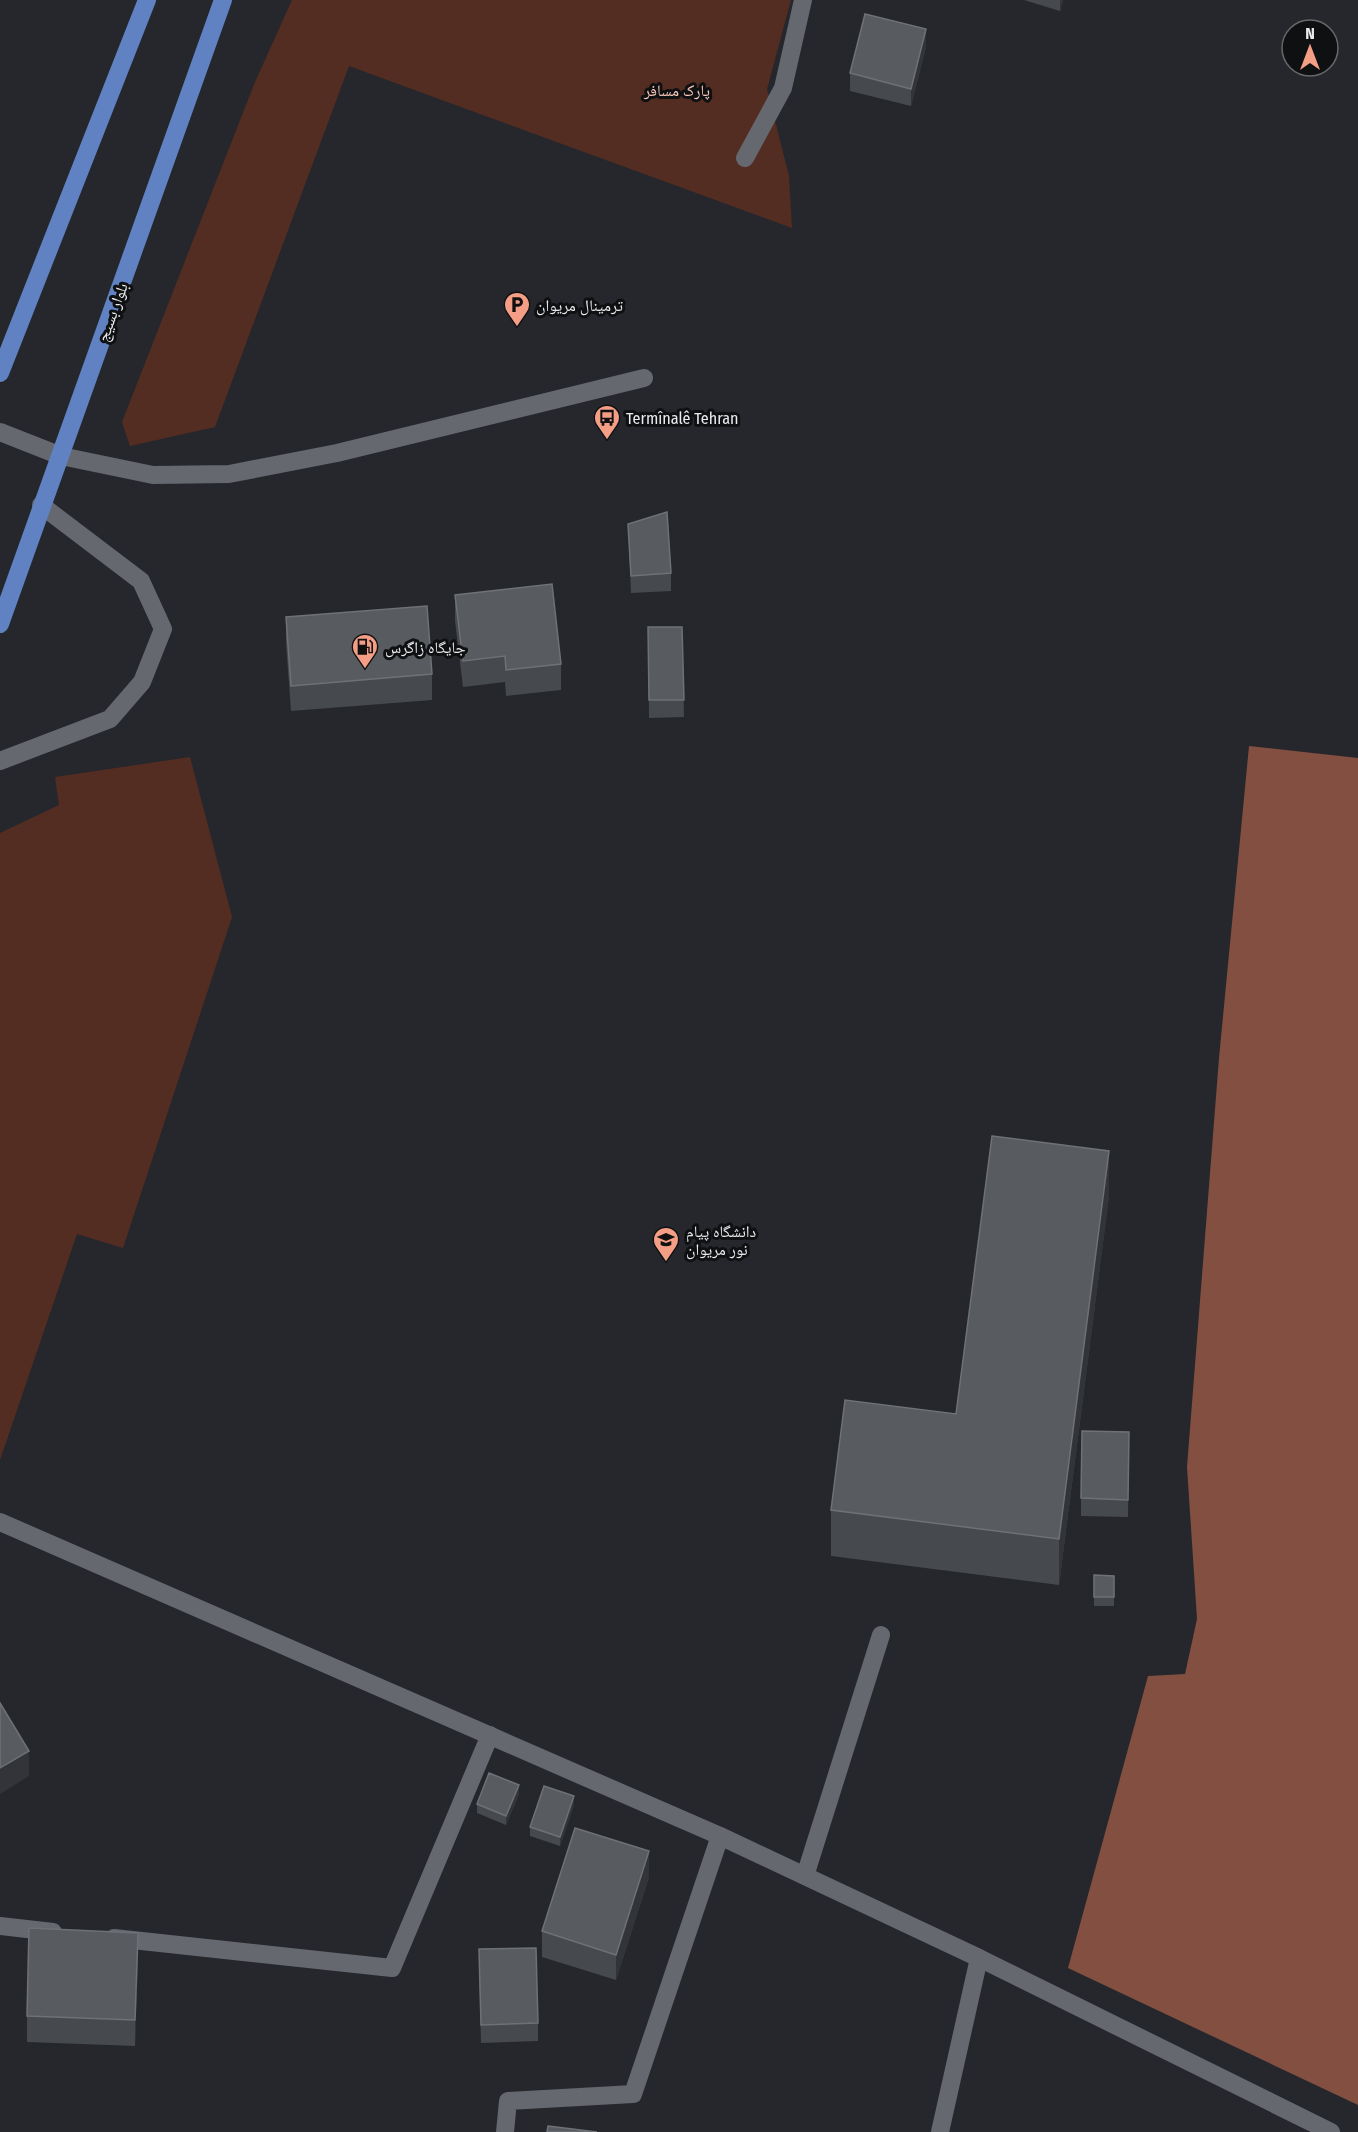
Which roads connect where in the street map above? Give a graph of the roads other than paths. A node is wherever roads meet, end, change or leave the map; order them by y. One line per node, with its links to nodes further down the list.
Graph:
1 (147, 0): 5 (main road)
2 (223, 0): 8 (main road, بلوار بسیج)
3 (803, 0): 4 (street)
4 (745, 158)
5 (0, 373)
6 (644, 378): 8 (street)
7 (0, 432): 8 (street)
8 (61, 456): 9 (main road, بلوار بسیج)
9 (41, 505): 10 (main road, بلوار بسیج); 11 (street)
10 (0, 624)
11 (0, 761)
12 (0, 1522): 14 (street)
13 (881, 1635): 16 (street)
14 (490, 1735): 15 (street); 19 (street)
15 (720, 1836): 16 (street); 21 (street)
16 (805, 1876): 20 (street)
17 (0, 1926): 18 (street)
18 (71, 1934)
19 (95, 1936)
20 (979, 1958): 22 (street); 23 (street)
21 (505, 2132)
22 (940, 2132)
23 (1331, 2132)

